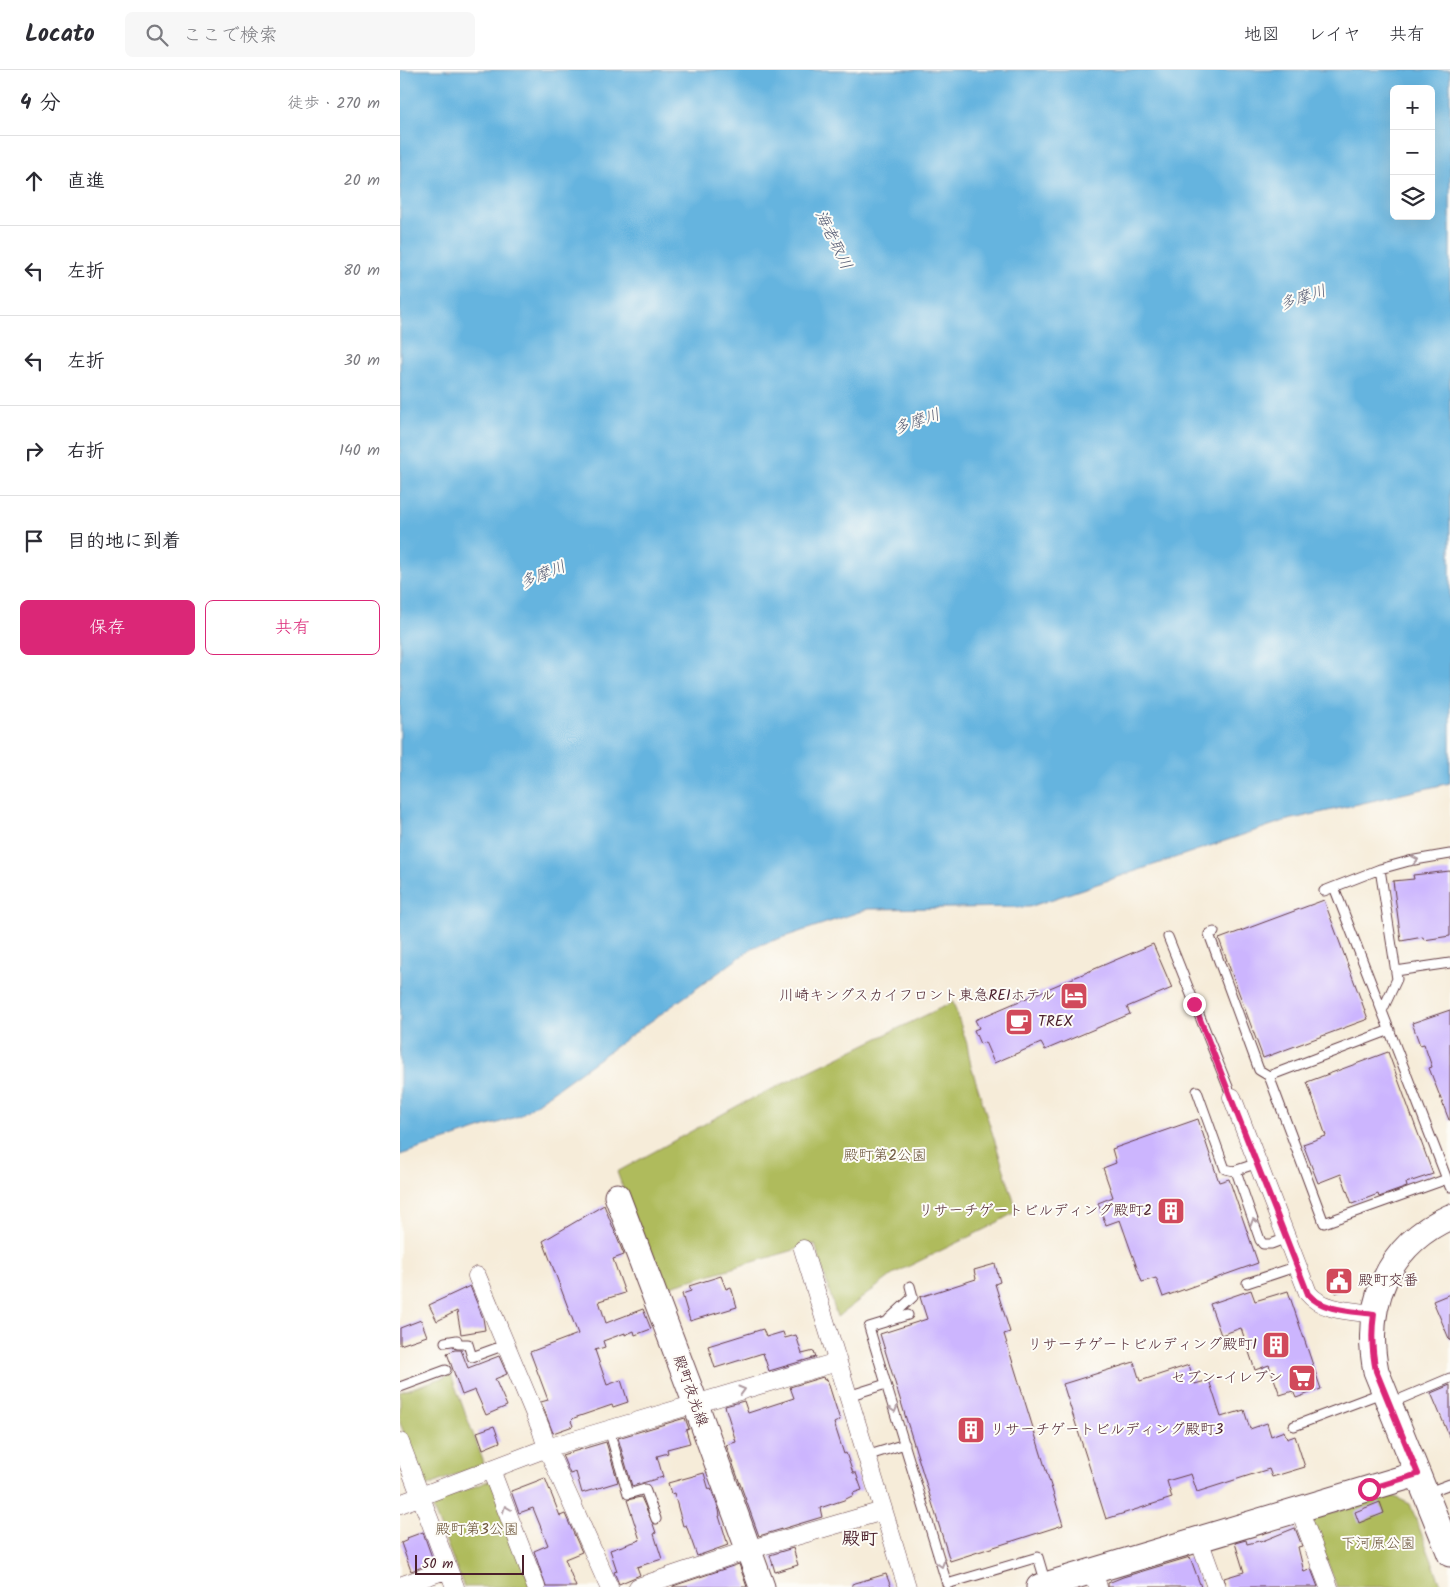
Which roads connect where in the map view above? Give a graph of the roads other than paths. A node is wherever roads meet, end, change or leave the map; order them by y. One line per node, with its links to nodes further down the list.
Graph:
1 (1450, 854): 2 (lane, one-way to 1)
2 (1380, 869): 3 (lane); 8 (lane)
3 (1334, 887): 4 (lane); 9 (lane)
4 (1324, 891)
5 (1214, 932): 11 (lane)
6 (1168, 936): 13 (lane)
7 (1450, 963): 8 (lane)
8 (1396, 971): 9 (lane)
9 (1382, 1011): 10 (lane)
10 (1390, 1030): 11 (lane); 16 (lane)
11 (1269, 1076): 16 (lane)
12 (1196, 1091): 15 (lane)
13 (1232, 1097): 14 (street)
14 (1258, 1162): 15 (lane); 19 (street)
15 (1236, 1170): 19 (lane, one-way to 15)
16 (1448, 1183)
17 (617, 1196): 37 (street, 殿町夜光線)
18 (1450, 1217): 25 (street)
19 (1287, 1238): 21 (street)
20 (803, 1250): 30 (street)
21 (1298, 1266): 23 (lane); 25 (street)
22 (476, 1276): 29 (street)
23 (1247, 1283)
24 (910, 1286): 27 (lane)
25 (1374, 1314): 36 (street)
26 (908, 1315): 27 (lane)
27 (887, 1321): 33 (lane)
28 (445, 1342): 29 (lane)
29 (505, 1345): 42 (street)
30 (837, 1362): 35 (street); 37 (street, one-way to 30)
31 (446, 1370): 34 (lane)
32 (1450, 1378): 36 (lane)
33 (886, 1384): 35 (lane); 41 (lane, one-way to 41)
34 (400, 1387)
35 (848, 1396): 43 (street)
36 (1386, 1398): 38 (lane); 45 (street)
37 (695, 1404): 39 (street); 53 (street, 殿町夜光線)
38 (1294, 1426)
39 (609, 1430): 42 (street); 51 (lane)
40 (400, 1442): 47 (street)
41 (905, 1444): 43 (lane); 58 (lane, one-way to 58)
42 (547, 1448): 44 (street); 61 (street)
43 (866, 1456): 50 (street)
44 (491, 1470): 47 (street); 60 (street, one-way to 44)
45 (1422, 1484): 46 (lane); 49 (street); 54 (street)
46 (1450, 1484)
47 (421, 1496): 48 (street); 55 (street)
48 (400, 1504)
49 (1300, 1509): 52 (street); 66 (street)
50 (883, 1511): 53 (street); 64 (street)
51 (656, 1519)
52 (1199, 1540): 56 (street); 65 (street)
53 (748, 1550): 62 (street); 63 (street, 殿町夜光線)
54 (1450, 1554)
55 (448, 1569): 57 (street); 59 (street)
56 (1096, 1579): 58 (street)
57 (400, 1586)
58 (1043, 1586)
59 (455, 1587)
60 (536, 1587)
61 (609, 1587)
62 (638, 1587)
63 (762, 1587)
64 (907, 1587)
65 (1216, 1587)
66 (1329, 1587)

